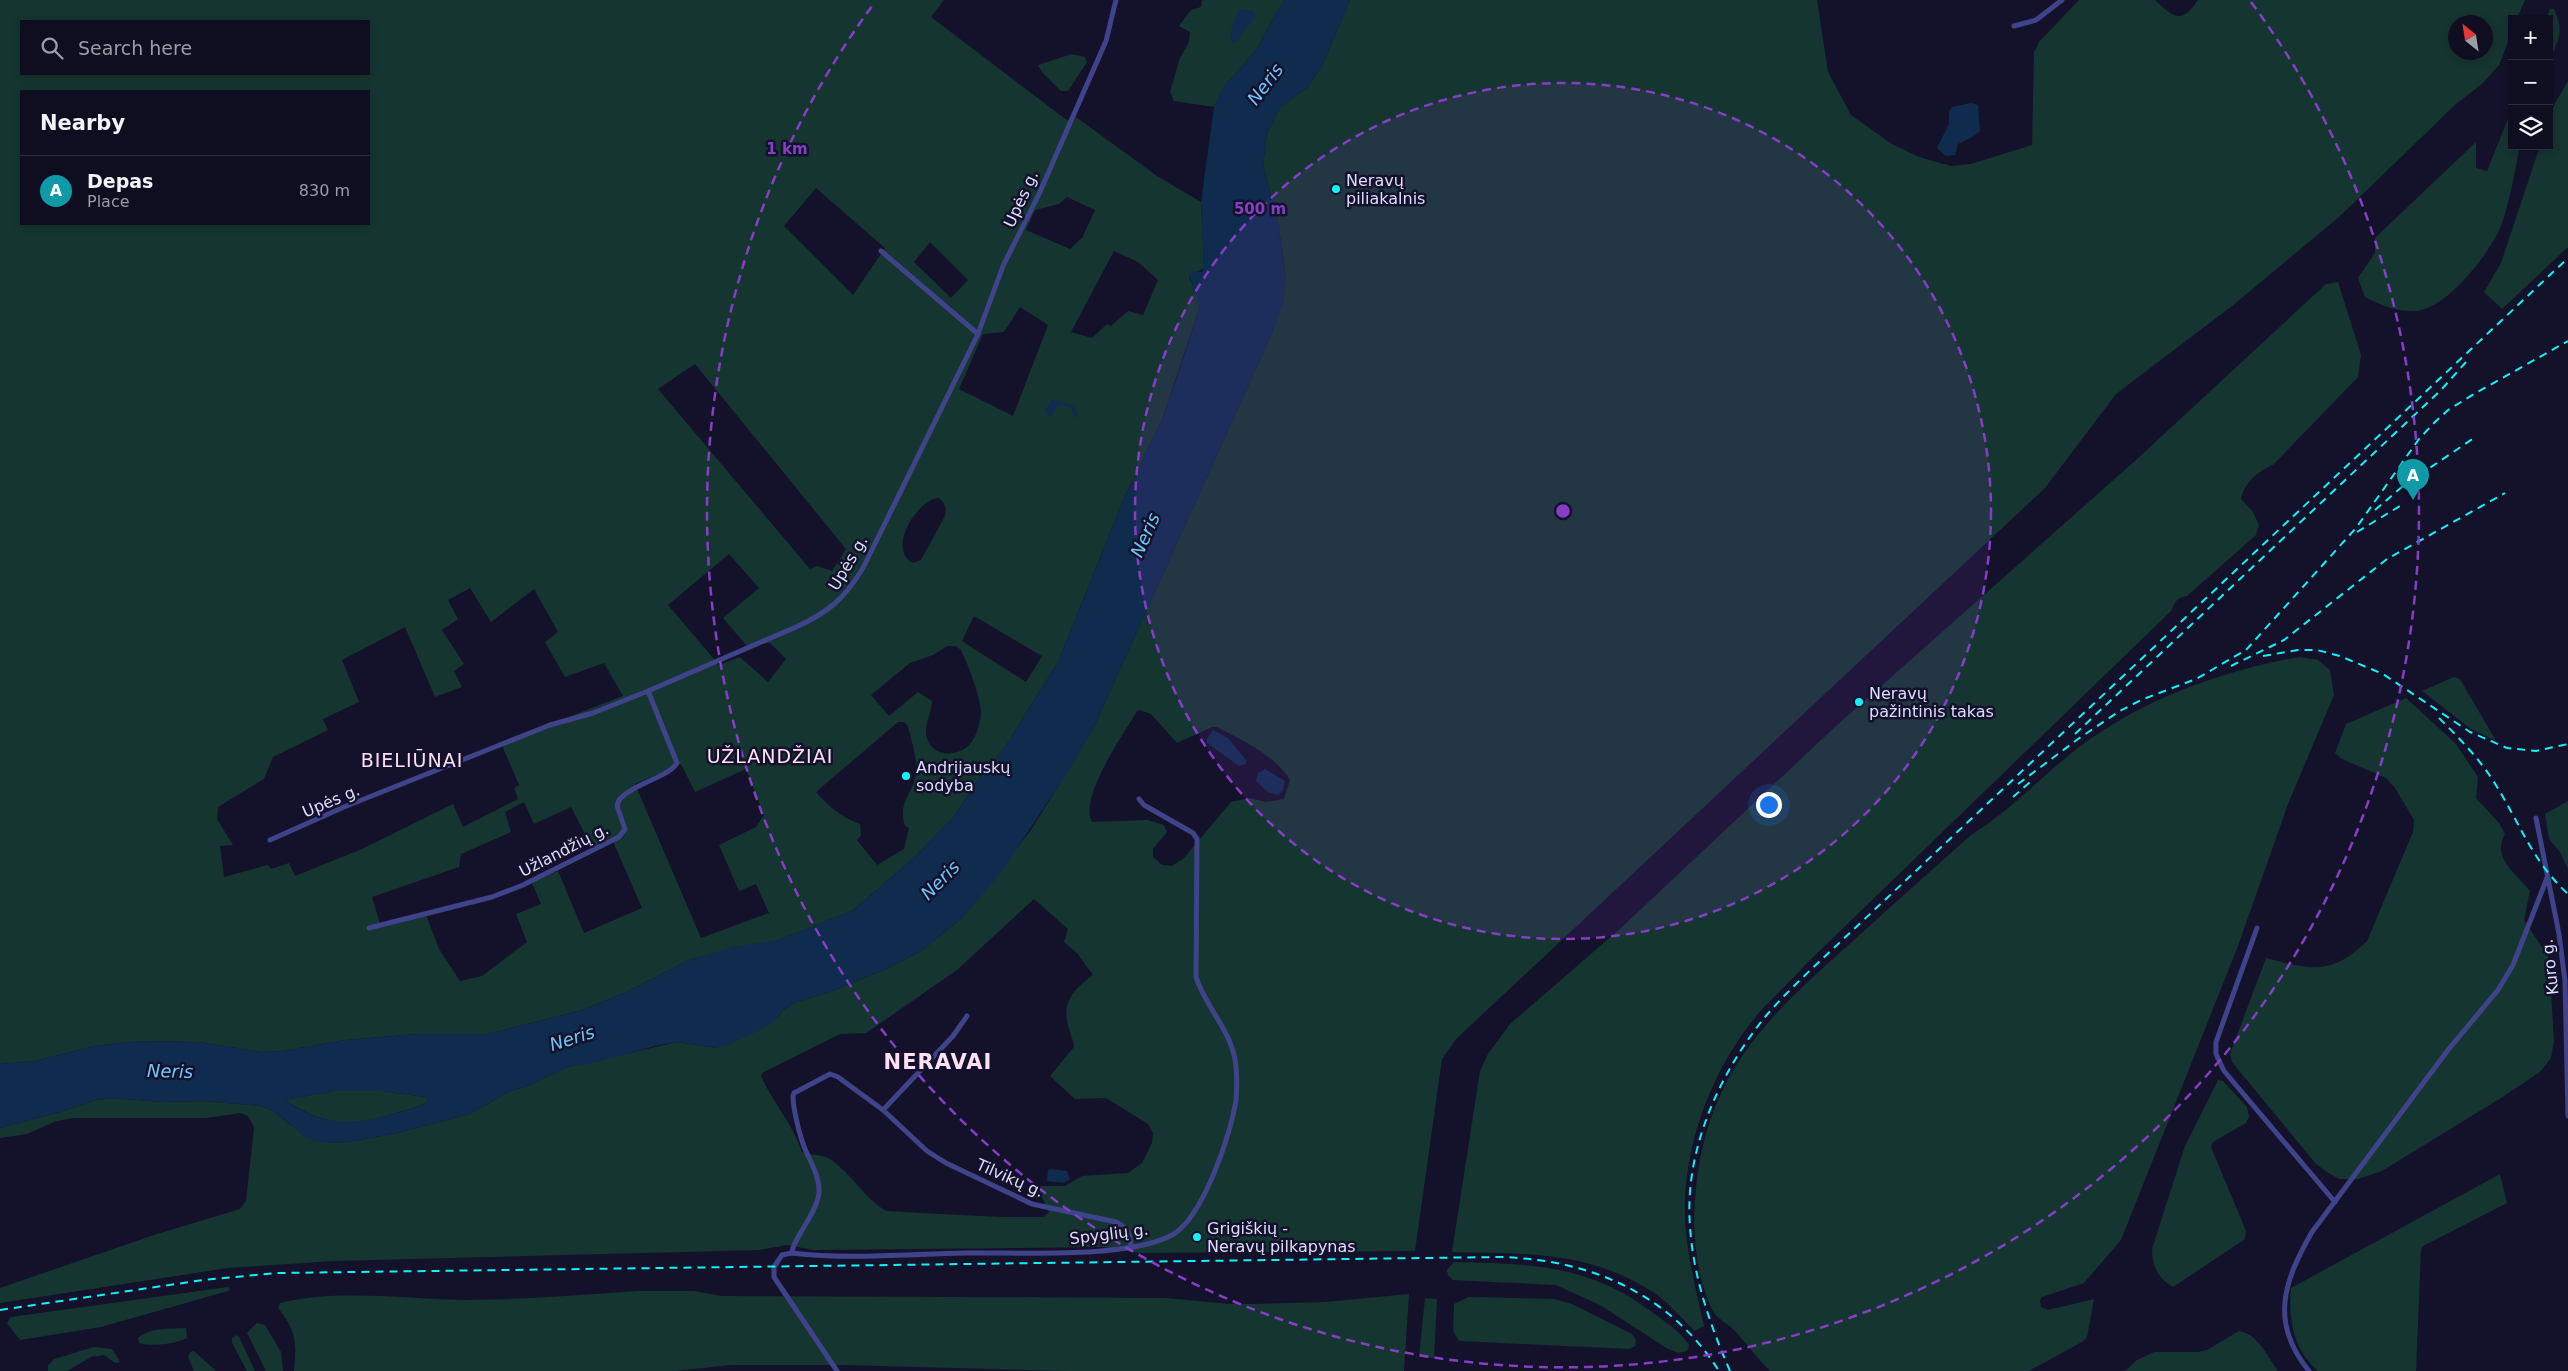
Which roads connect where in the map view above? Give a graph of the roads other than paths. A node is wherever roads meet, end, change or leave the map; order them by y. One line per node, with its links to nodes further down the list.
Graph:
1 (1116, 0): 5 (street, Upės g.)
2 (2062, 0): 3 (street)
3 (2014, 26)
4 (881, 251): 5 (street)
5 (978, 334): 6 (street, Upės g.)
6 (648, 691): 9 (street, Upės g.); 11 (street, Užlandžių g.)
7 (1139, 800): 17 (street, Spyglių g.)
8 (2536, 818): 10 (street, Kuro g.)
9 (270, 840)
10 (2547, 878): 15 (street, Kuro g.); 16 (street)
11 (368, 928)
12 (2257, 928): 16 (street)
13 (967, 1016): 14 (street)
14 (883, 1110): 17 (street, Tilvikų g.); 18 (street, Tilvikų g.)
15 (2568, 1116)
16 (2335, 1202): 20 (street)
17 (1131, 1247): 18 (street, Spyglių g.)
18 (792, 1253): 19 (street)
19 (837, 1371)
20 (2309, 1371)

